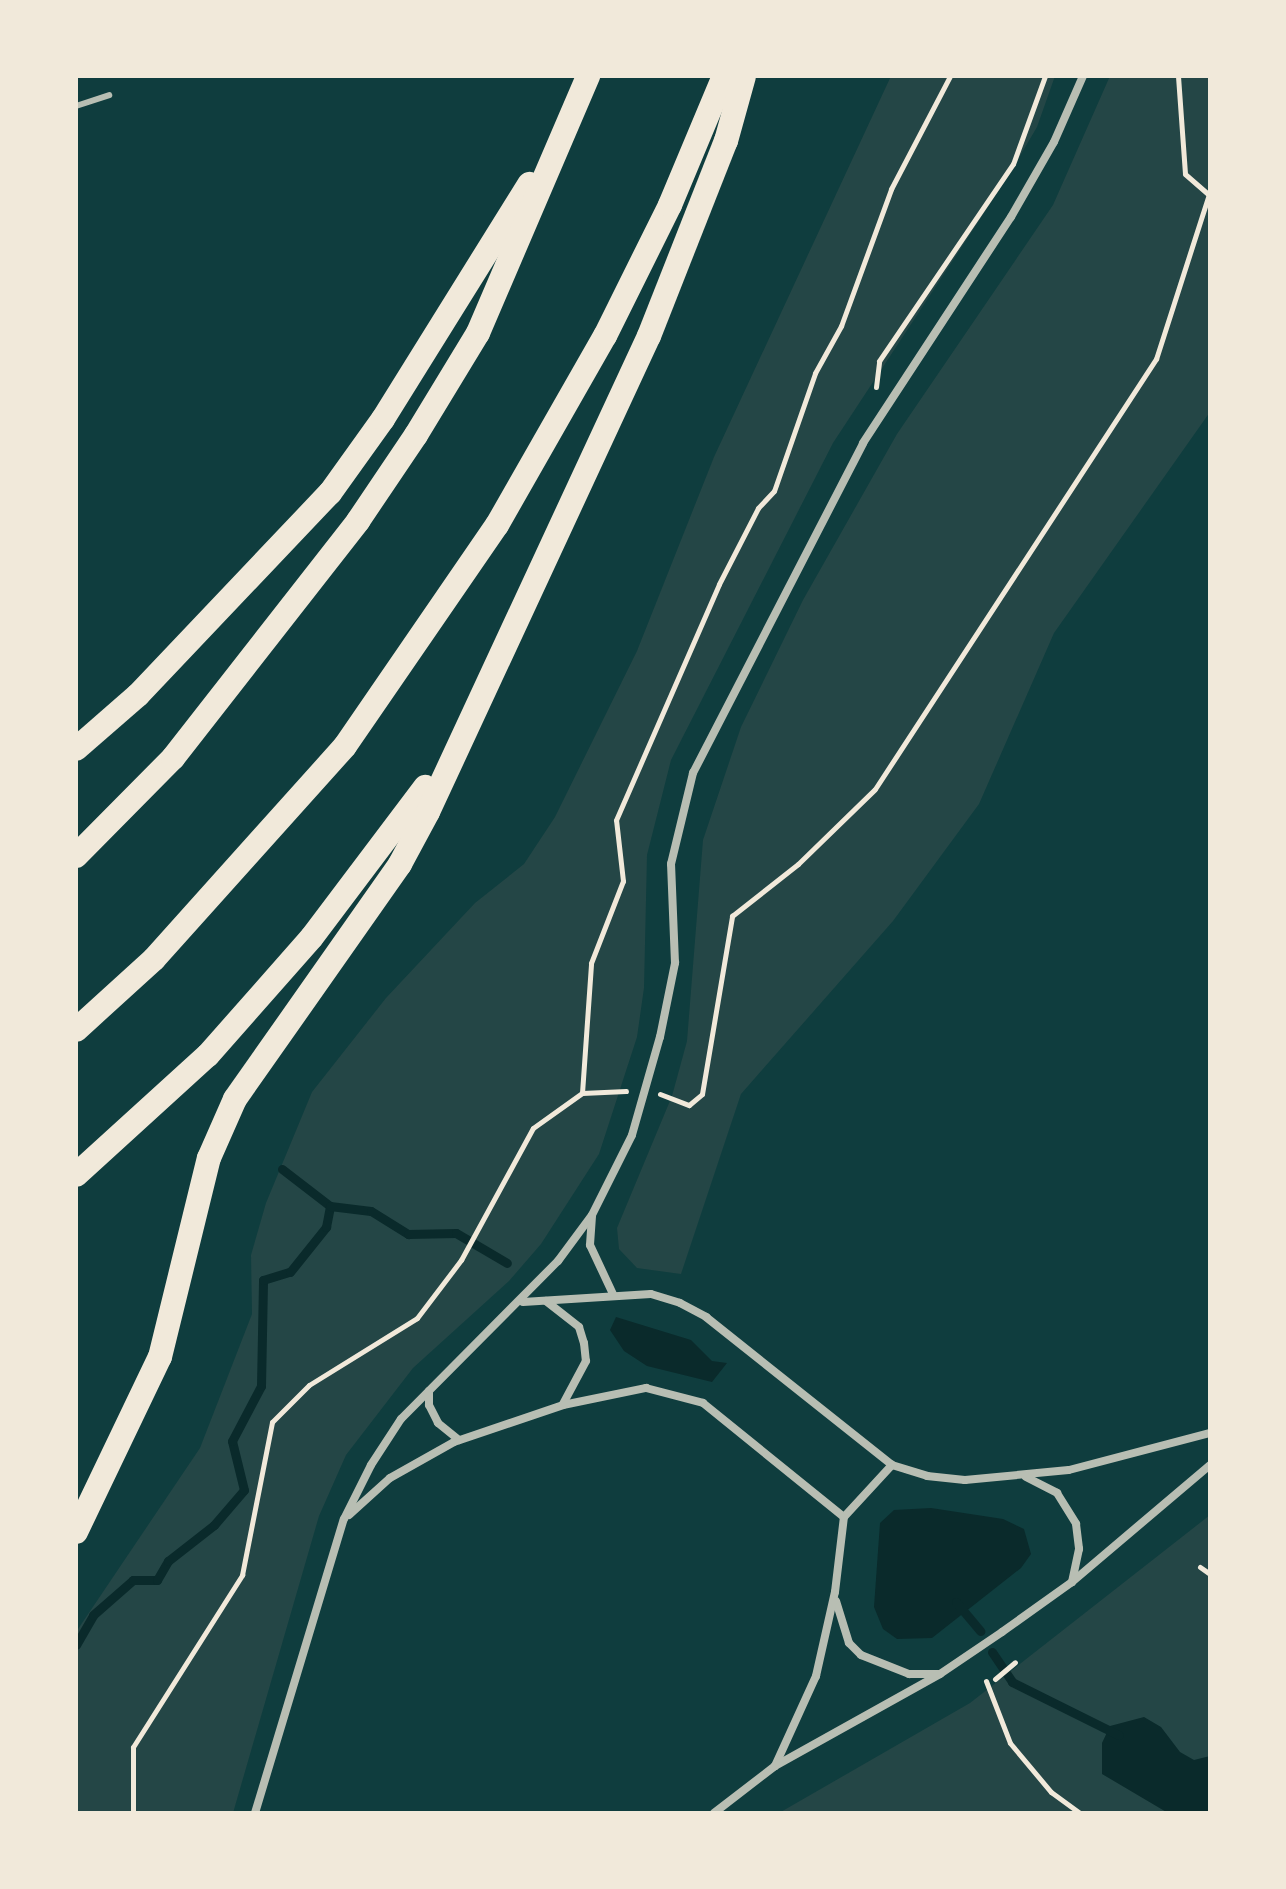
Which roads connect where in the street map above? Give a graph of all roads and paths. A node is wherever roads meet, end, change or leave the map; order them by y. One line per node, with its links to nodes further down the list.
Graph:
1 (588, 76): 10 (highway)
2 (724, 76): 16 (highway)
3 (744, 76): 13 (highway)
4 (950, 76): 18 (path)
5 (1045, 76): 12 (path)
6 (1083, 76): 12 (street)
7 (1178, 76): 11 (path)
8 (109, 95): 9 (lane)
9 (76, 106)
10 (569, 121): 14 (highway); 15 (highway)
11 (1209, 193): 17 (path)
12 (871, 429): 17 (street)
13 (471, 719): 19 (highway); 33 (highway)
14 (76, 749)
15 (76, 856)
16 (76, 1030)
17 (645, 1091): 18 (path); 20 (street)
18 (582, 1093): 43 (path)
19 (76, 1175)
20 (592, 1215): 21 (street); 23 (street)
21 (613, 1294): 22 (street); 28 (street)
22 (546, 1301): 23 (street); 25 (street)
23 (523, 1302): 24 (street)
24 (429, 1390): 27 (street); 32 (street)
25 (563, 1405): 27 (street); 31 (street)
26 (1210, 1433): 30 (street)
27 (459, 1440): 32 (street)
28 (892, 1465): 30 (street); 31 (street)
29 (1210, 1465): 36 (street)
30 (1022, 1475): 36 (street)
31 (844, 1517): 37 (street)
32 (344, 1519): 44 (street)
33 (76, 1532)
34 (1200, 1567): 35 (path)
35 (1210, 1574)
36 (1072, 1582): 39 (street)
37 (835, 1592): 39 (street); 42 (street)
38 (1015, 1662): 40 (path)
39 (940, 1674): 42 (street)
40 (995, 1679)
41 (986, 1681): 46 (path)
42 (775, 1766): 45 (street)
43 (133, 1813)
44 (255, 1813)
45 (714, 1813)
46 (1080, 1813)

